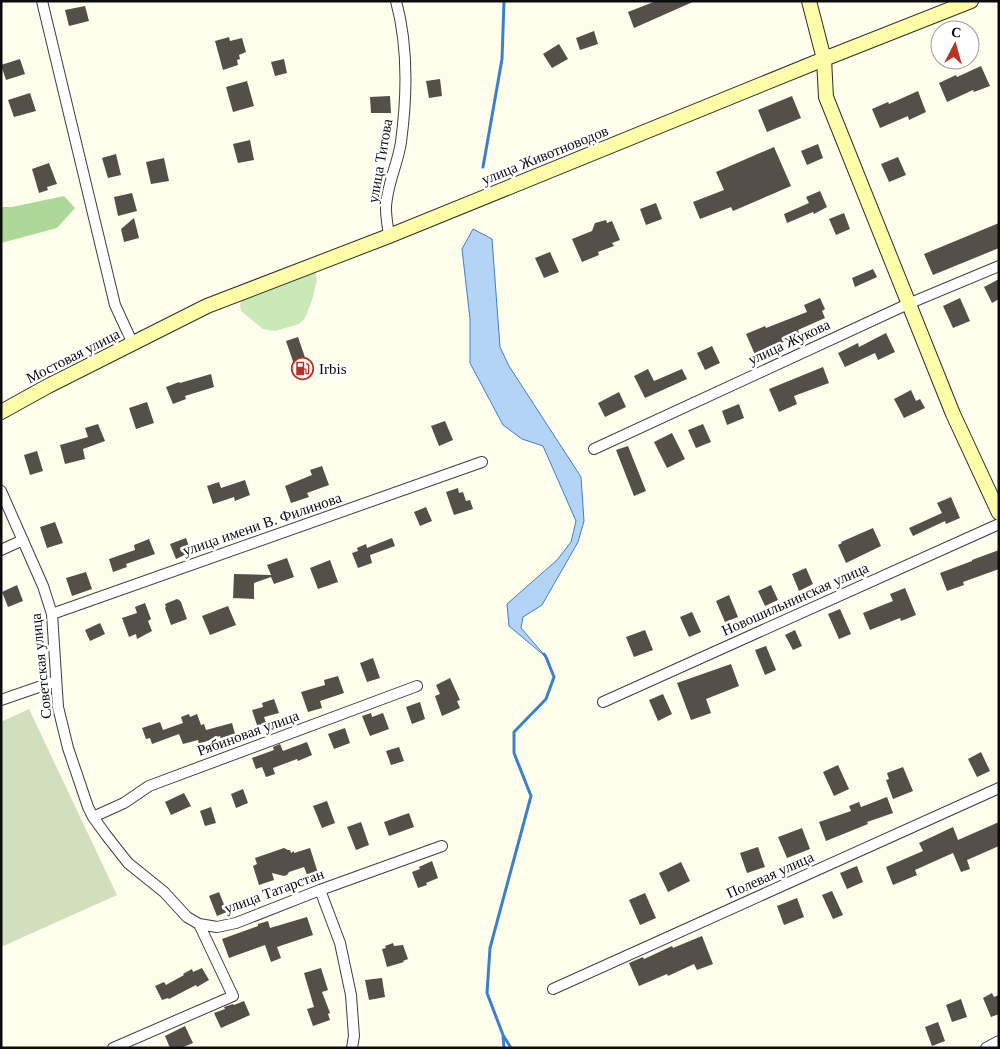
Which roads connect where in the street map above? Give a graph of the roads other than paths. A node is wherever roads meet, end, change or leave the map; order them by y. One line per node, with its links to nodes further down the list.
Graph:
1 (42, 1): 9 (street)
2 (396, 1): 6 (street, улица Титова)
3 (809, 1): 5 (main road)
4 (971, 1): 5 (main road, улица Животноводов)
5 (824, 59): 6 (main road, улица Животноводов); 8 (main road)
6 (389, 236): 9 (main road, улица Животноводов)
7 (999, 266): 8 (street, улица Жукова)
8 (908, 304): 11 (street, улица Жукова); 14 (main road)
9 (133, 344): 10 (main road, Мостовая улица)
10 (1, 412)
11 (594, 450)
12 (482, 462): 18 (street, улица имени В. Филинова)
13 (1, 491): 16 (street, Советская улица)
14 (999, 513)
15 (999, 524): 22 (street, Новошильнинская улица)
16 (23, 540): 17 (street); 18 (street, Советская улица)
17 (1, 550)
18 (52, 614): 19 (street, Советская улица)
19 (56, 681): 21 (street); 24 (street, Советская улица)
20 (417, 686): 24 (street, Рябиновая улица)
21 (1, 700)
22 (603, 702)
23 (999, 788): 28 (street, Полевая улица)
24 (93, 817): 27 (street, Советская улица)
25 (442, 846): 26 (street, улица Татарстан)
26 (320, 890): 27 (street, улица Татарстан); 31 (street)
27 (200, 924): 30 (street)
28 (553, 989)
29 (999, 1042): 32 (street)
30 (113, 1048)
31 (352, 1048)
32 (986, 1048)

